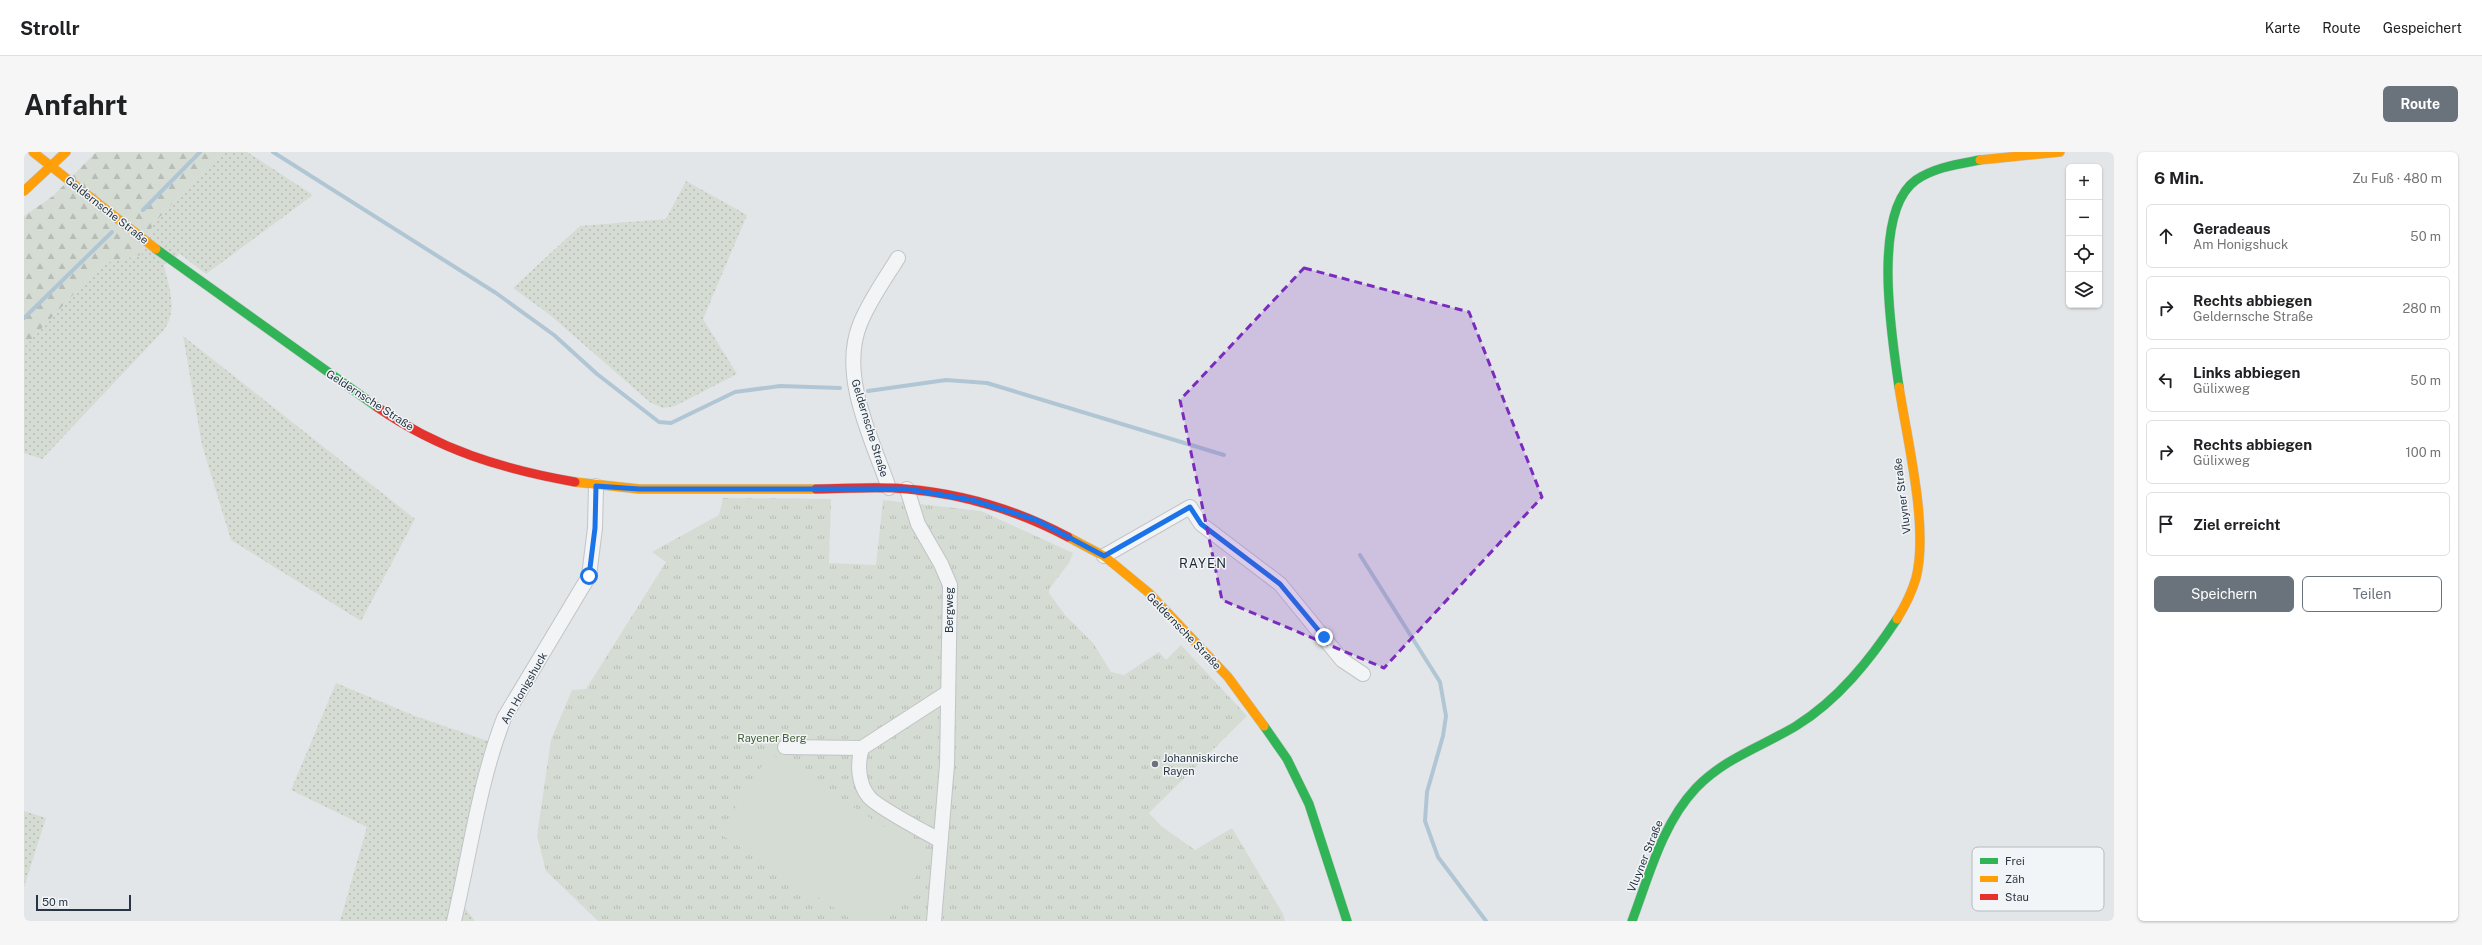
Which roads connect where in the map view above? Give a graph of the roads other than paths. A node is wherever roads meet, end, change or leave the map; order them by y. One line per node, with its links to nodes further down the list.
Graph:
1 (33, 152): 4 (main road, Geldernsche Straße)
2 (66, 152): 4 (main road)
3 (2060, 152): 19 (main road, Vluyner Straße)
4 (50, 167): 5 (main road); 7 (main road, Geldernsche Straße)
5 (24, 191)
6 (898, 258): 8 (street, Geldernsche Straße)
7 (596, 486): 8 (main road, Geldernsche Straße); 16 (street, Am Honigshuck)
8 (889, 488): 9 (main road, Geldernsche Straße)
9 (907, 489): 10 (main road, Geldernsche Straße); 12 (street, Bergweg)
10 (1104, 556): 11 (street); 18 (main road, Geldernsche Straße)
11 (1363, 674)
12 (947, 692): 14 (street); 15 (street, Bergweg)
13 (785, 747): 14 (street)
14 (862, 748): 15 (street)
15 (939, 840): 17 (street, Bergweg)
16 (454, 921)
17 (934, 921)
18 (1346, 921)
19 (1632, 921)

